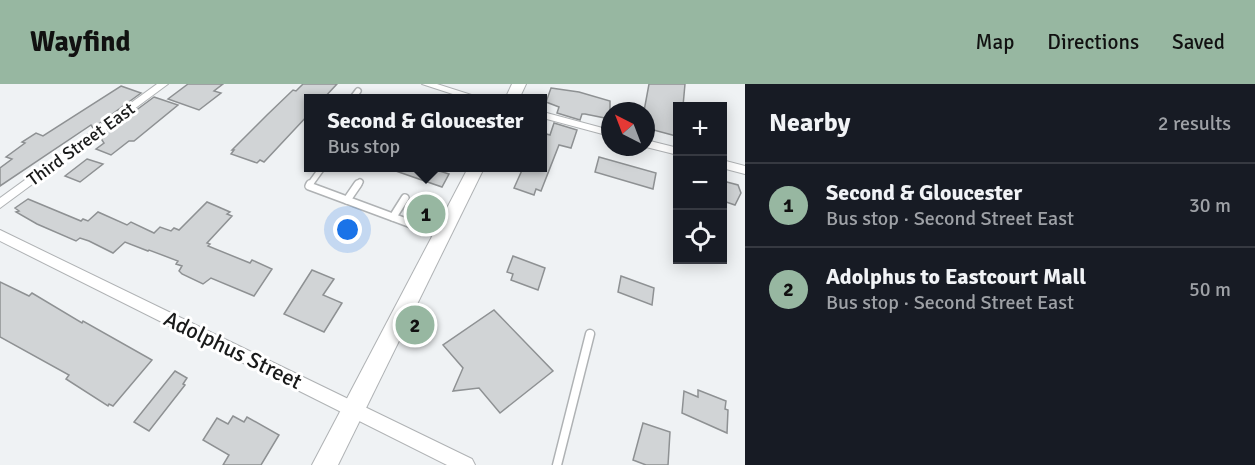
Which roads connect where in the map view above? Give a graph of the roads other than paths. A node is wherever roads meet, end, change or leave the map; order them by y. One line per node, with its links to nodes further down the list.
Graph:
1 (163, 84): 17 (street, Third Street East)
2 (427, 84): 5 (street)
3 (358, 91): 4 (lane)
4 (355, 94)
5 (462, 94)
6 (547, 117): 7 (street)
7 (601, 132)
8 (655, 146): 9 (street)
9 (673, 151)
10 (727, 165): 11 (street)
11 (745, 170)
12 (319, 172): 16 (lane)
13 (474, 172): 20 (main road)
14 (360, 182): 16 (lane)
15 (405, 198): 18 (lane)
16 (347, 200): 18 (lane)
17 (0, 204)
18 (393, 217): 20 (lane)
19 (0, 234): 22 (street, Adolphus Street)
20 (441, 236): 22 (main road)
21 (590, 334): 25 (lane)
22 (353, 408): 23 (main road); 24 (street, Adolphus Street)
23 (325, 465)
24 (466, 465)
25 (557, 465)

